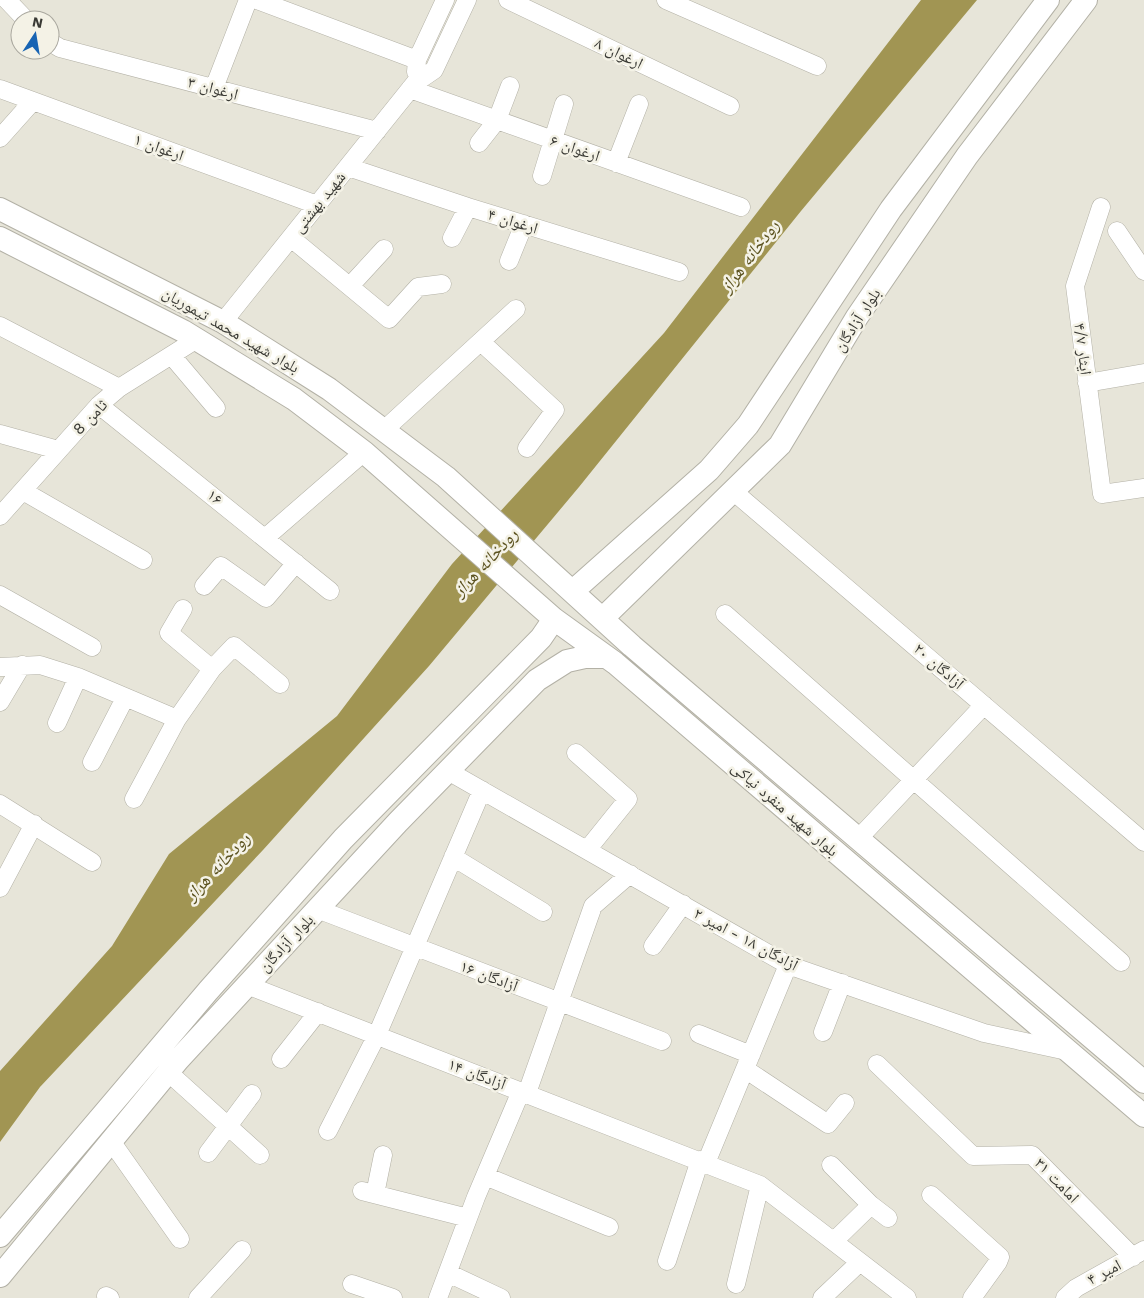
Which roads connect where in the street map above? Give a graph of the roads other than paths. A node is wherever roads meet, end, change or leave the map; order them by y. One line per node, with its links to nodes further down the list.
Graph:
1 (7, 0): 10 (street)
2 (248, 0): 16 (street)
3 (257, 0): 12 (street)
4 (445, 0): 12 (street)
5 (467, 0): 14 (street, شهید بهشتی)
6 (508, 0): 21 (street, ارغوان ۸)
7 (666, 0): 13 (street)
8 (1048, 0): 64 (main road, بلوار آزادگان)
9 (1086, 0): 68 (main road, بلوار آزادگان)
10 (16, 10)
11 (60, 48): 16 (street, ارغوان ۳)
12 (417, 60): 14 (street)
13 (817, 66)
14 (413, 86): 22 (street, ارغوان ۶); 23 (street, شهید بهشتی)
15 (510, 86): 22 (street)
16 (214, 88): 23 (street, ارغوان ۳)
17 (0, 90): 18 (street, ارغوان ۱)
18 (33, 101): 24 (street); 30 (street, ارغوان ۱)
19 (564, 104): 25 (street)
20 (639, 104): 27 (street)
21 (730, 106)
22 (496, 120): 25 (street, ارغوان ۶); 26 (street)
23 (377, 131): 28 (street, شهید بهشتی)
24 (0, 138)
25 (553, 140): 27 (street, ارغوان ۶); 29 (street)
26 (479, 142)
27 (616, 163): 32 (street, ارغوان ۶)
28 (348, 167): 30 (street, شهید بهشتی); 31 (street, ارغوان ۴)
29 (542, 176)
30 (317, 205): 37 (street, شهید بهشتی)
31 (468, 207): 35 (street, ارغوان ۴); 38 (street)
32 (741, 207)
33 (1101, 207): 53 (street, ایثار ۴/۷)
34 (9, 214): 39 (main road); 47 (main road, بلوار شهید محمد تیموریان)
35 (524, 224): 41 (street); 43 (street, ارغوان ۴)
36 (1117, 231): 42 (street)
37 (291, 238): 45 (street); 47 (street, شهید بهشتی)
38 (452, 238)
39 (4, 240): 49 (main road, بلوار شهید محمد تیموریان)
40 (384, 250): 45 (street)
41 (509, 262)
42 (1144, 271)
43 (680, 272)
44 (442, 284): 45 (street)
45 (350, 286)
46 (516, 309): 50 (street)
47 (223, 322): 57 (main road, بلوار شهید محمد تیموریان)
48 (0, 326): 54 (street)
49 (197, 339): 51 (street, ثامن 8); 60 (main road, بلوار شهید محمد تیموریان)
50 (481, 342): 58 (street); 61 (street)
51 (172, 356): 54 (street, ثامن 8); 56 (street)
52 (1144, 374): 53 (street)
53 (1087, 383): 66 (street, ایثار ۴/۷)
54 (119, 388): 55 (street, ثامن 8)
55 (99, 405): 62 (street, ثامن 8); 71 (street, ۱۶)
56 (216, 408)
57 (365, 416): 58 (main road, بلوار شهید محمد تیموریان); 60 (main road)
58 (384, 430): 63 (main road); 65 (main road, بلوار شهید محمد تیموریان)
59 (0, 434): 62 (street)
60 (343, 436): 63 (main road, بلوار شهید محمد تیموریان)
61 (527, 448)
62 (58, 450): 67 (street, ثامن 8)
63 (364, 452): 69 (main road, بلوار شهید محمد تیموریان); 71 (street)
64 (709, 470): 68 (main road); 76 (main road, بلوار آزادگان)
65 (446, 477): 76 (main road, بلوار شهید منفرد نیاکی)
66 (1144, 488)
67 (23, 491): 70 (street, ثامن 8); 72 (street)
68 (733, 491): 80 (main road, بلوار آزادگان); 91 (street, آزادگان ۲۰)
69 (424, 504): 81 (main road, بلوار شهید منفرد نیاکی)
70 (0, 516)
71 (265, 538): 73 (street, ۱۶)
72 (143, 560)
73 (296, 563): 74 (street); 75 (street, ۱۶)
74 (204, 586)
75 (330, 591)
76 (572, 591): 80 (main road, بلوار شهید منفرد نیاکی)
77 (0, 595): 82 (street)
78 (183, 609): 86 (street)
79 (725, 614): 100 (street)
80 (603, 618): 94 (main road, بلوار شهید منفرد نیاکی)
81 (554, 619): 83 (main road, بلوار شهید منفرد نیاکی); 105 (main road, بلوار آزادگان)
82 (92, 647)
83 (606, 657): 97 (main road, بلوار شهید منفرد نیاکی); 98 (main road, بلوار آزادگان)
84 (22, 665): 85 (street); 87 (street); 90 (street)
85 (0, 667)
86 (212, 670): 88 (street); 92 (street)
87 (78, 676): 89 (street); 93 (street)
88 (280, 684)
89 (125, 698): 92 (street); 96 (street)
90 (0, 702)
91 (984, 705): 100 (street); 109 (street, آزادگان ۲۰)
92 (177, 718): 103 (street)
93 (57, 723)
94 (749, 745): 97 (main road); 99 (main road, بلوار شهید منفرد نیاکی)
95 (576, 753): 110 (street)
96 (92, 762)
97 (731, 762): 102 (main road, بلوار شهید منفرد نیاکی)
98 (448, 771): 101 (street, آزادگان ۱۸ - امیر ۲); 107 (main road, بلوار آزادگان)
99 (782, 773): 102 (main road); 108 (main road, بلوار شهید منفرد نیاکی)
100 (914, 780): 108 (street); 120 (street)
101 (482, 790): 110 (street, آزادگان ۱۸ - امیر ۲); 111 (street)
102 (766, 792): 130 (main road, بلوار شهید منفرد نیاکی)
103 (134, 799)
104 (0, 804): 106 (street)
105 (368, 813): 107 (main road); 155 (main road, بلوار آزادگان)
106 (34, 824): 112 (street); 114 (street)
107 (390, 830): 116 (main road, بلوار آزادگان)
108 (858, 839): 135 (main road, بلوار شهید منفرد نیاکی)
109 (1144, 842)
110 (587, 850): 113 (street, آزادگان ۱۸ - امیر ۲)
111 (453, 857): 117 (street); 119 (street)
112 (92, 862)
113 (630, 874): 115 (street, آزادگان ۱۸ - امیر ۲); 124 (street)
114 (0, 888)
115 (683, 904): 118 (street); 121 (street, آزادگان ۱۸ - امیر ۲)
116 (317, 909): 119 (street, آزادگان ۱۶); 123 (main road, بلوار آزادگان)
117 (544, 912)
118 (653, 946)
119 (414, 947): 124 (street, آزادگان ۱۶); 128 (street)
120 (1121, 962)
121 (788, 965): 122 (street, آزادگان ۱۸ - امیر ۲); 132 (street)
122 (842, 983): 126 (street); 130 (street, آزادگان ۱۸ - امیر ۲)
123 (247, 985): 125 (street, آزادگان ۱۴); 134 (main road, بلوار آزادگان)
124 (559, 1003): 129 (street, آزادگان ۱۶); 136 (street)
125 (318, 1012): 128 (street, آزادگان ۱۴); 131 (street)
126 (823, 1032)
127 (699, 1034): 132 (street)
128 (377, 1035): 136 (street, آزادگان ۱۴); 141 (street)
129 (662, 1040)
130 (1068, 1051): 139 (main road, بلوار شهید منفرد نیاکی)
131 (281, 1059)
132 (748, 1062): 138 (street); 146 (street)
133 (877, 1064): 159 (street, امامت ۳۱)
134 (168, 1072): 140 (street); 142 (main road, بلوار آزادگان)
135 (1144, 1082)
136 (524, 1092): 146 (street, آزادگان ۱۴); 148 (street)
137 (252, 1094): 140 (street)
138 (845, 1103)
139 (1144, 1116)
140 (228, 1126): 143 (street); 144 (street)
141 (328, 1131)
142 (111, 1142): 156 (street); 163 (main road, بلوار آزادگان)
143 (208, 1153)
144 (260, 1155)
145 (382, 1155): 152 (street)
146 (703, 1162): 149 (street, آزادگان ۱۴); 160 (street)
147 (831, 1165): 151 (street)
148 (485, 1176): 152 (street); 154 (street)
149 (760, 1186): 157 (street, آزادگان ۱۴); 165 (street)
150 (931, 1195): 172 (street)
151 (871, 1205): 153 (street); 157 (street)
152 (468, 1218): 162 (street)
153 (888, 1218)
154 (609, 1227)
155 (0, 1236)
156 (180, 1239)
157 (834, 1241): 161 (street, آزادگان ۱۴)
158 (242, 1250): 166 (street)
159 (1138, 1253): 173 (street, امیر ۴)
160 (667, 1261)
161 (860, 1262): 170 (street); 171 (street, آزادگان ۱۴)
162 (448, 1273): 168 (street); 169 (street)
163 (0, 1276)
164 (352, 1284): 167 (street)
165 (736, 1284)
166 (198, 1298)
167 (392, 1298)
168 (438, 1298)
169 (501, 1298)
170 (822, 1298)
171 (907, 1298)
172 (972, 1298)
173 (1065, 1298)

